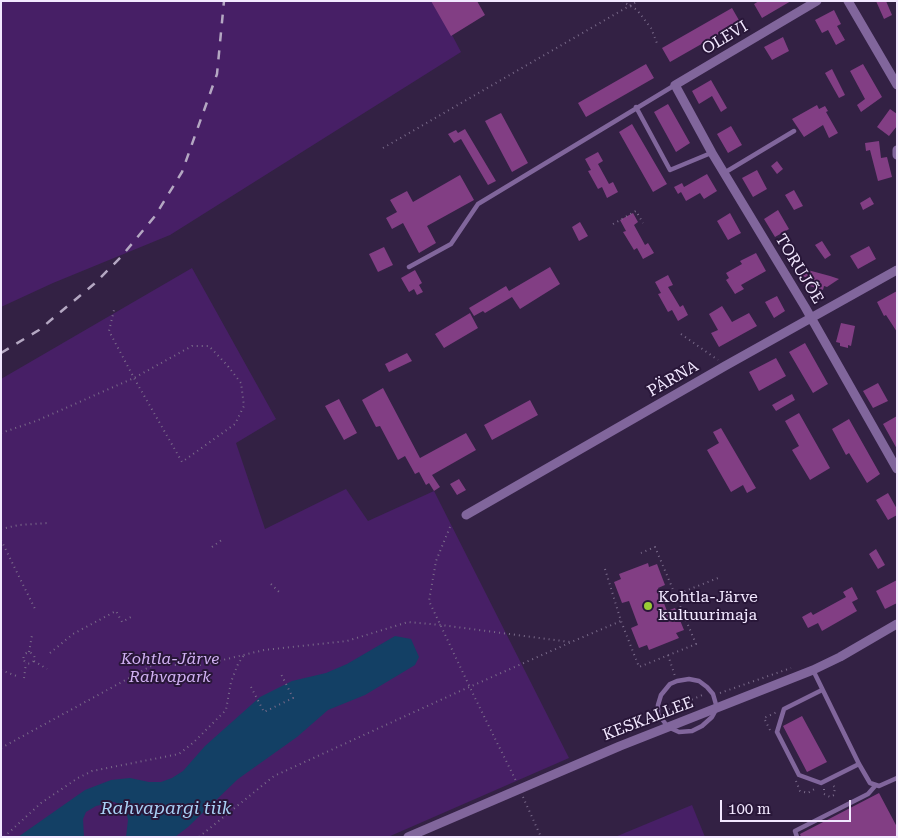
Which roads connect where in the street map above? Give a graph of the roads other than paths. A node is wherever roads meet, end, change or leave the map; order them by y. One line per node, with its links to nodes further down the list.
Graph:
1 (817, 1): 3 (street, OLEVI)
2 (848, 1): 4 (street)
3 (675, 85): 5 (lane); 8 (street, TORUJÕE)
4 (897, 85)
5 (636, 107): 8 (lane); 11 (lane)
6 (794, 131): 10 (lane)
7 (897, 150): 9 (street)
8 (712, 153): 10 (street, TORUJÕE)
9 (897, 155)
10 (724, 173): 13 (street, TORUJÕE)
11 (409, 267)
12 (897, 270): 13 (street, PÄRNA)
13 (811, 318): 14 (street, TORUJÕE); 15 (street, PÄRNA)
14 (897, 470)
15 (466, 515)
16 (897, 624): 17 (street, KESKALLEE)
17 (813, 670): 18 (lane); 19 (street, KESKALLEE)
18 (822, 690): 21 (lane); 21 (lane)
19 (717, 708): 20 (street, KESKALLEE); 20 (lane)
20 (668, 727): 24 (street, KESKALLEE)
21 (859, 764): 23 (lane)
22 (897, 778): 23 (lane)
23 (875, 786): 25 (lane)
24 (408, 837)
25 (797, 837)

